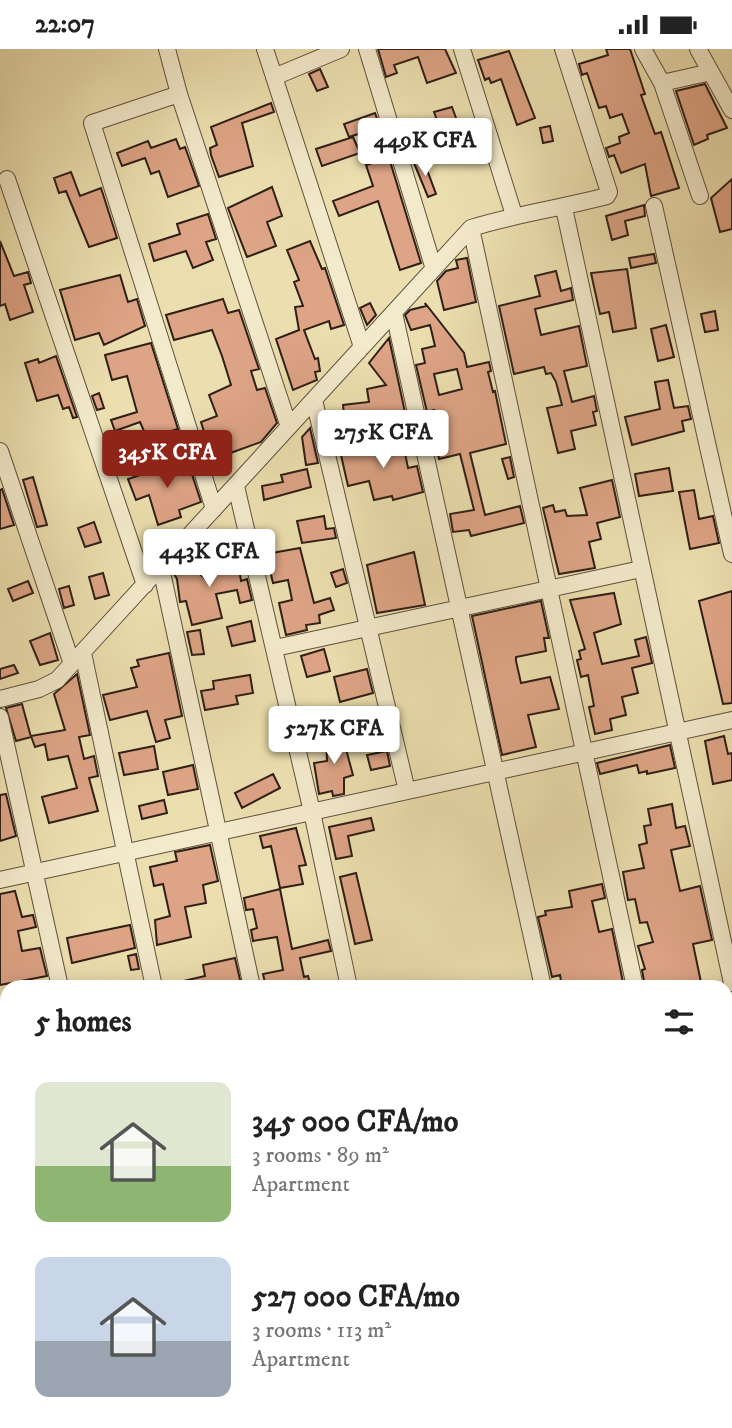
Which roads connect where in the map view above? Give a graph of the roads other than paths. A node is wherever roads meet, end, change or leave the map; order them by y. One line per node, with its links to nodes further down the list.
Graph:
1 (167, 49): 12 (street)
2 (265, 49): 10 (street)
3 (341, 49): 10 (street)
4 (367, 49): 20 (street)
5 (462, 49): 18 (street)
6 (563, 49): 17 (street)
7 (643, 49): 11 (street)
8 (698, 49): 9 (street)
9 (711, 72): 11 (street); 13 (street)
10 (274, 77): 22 (street)
11 (662, 83): 15 (street)
12 (179, 94): 24 (street); 27 (street)
13 (732, 110)
14 (7, 179): 31 (street)
15 (701, 196)
16 (654, 206): 28 (street)
17 (564, 208): 18 (street); 30 (street)
18 (514, 215): 19 (street)
19 (471, 228): 20 (street); 32 (street)
20 (433, 266): 21 (street)
21 (394, 313): 22 (street); 33 (street)
22 (362, 347): 23 (street)
23 (314, 400): 24 (street); 34 (street)
24 (289, 427): 26 (street)
25 (0, 451): 36 (street)
26 (236, 486): 27 (street); 35 (street)
27 (214, 509): 29 (street)
28 (732, 554)
29 (161, 568): 31 (street); 45 (street)
30 (641, 569): 32 (street); 40 (street)
31 (145, 585): 36 (street)
32 (549, 589): 33 (street); 41 (street)
33 (461, 608): 34 (street); 42 (street)
34 (368, 628): 35 (street); 43 (street)
35 (275, 648): 44 (street)
36 (78, 659): 37 (street); 46 (street)
37 (0, 699)
38 (0, 717): 47 (street)
39 (732, 720): 40 (street)
40 (676, 732): 41 (street); 49 (street)
41 (584, 752): 42 (street); 55 (street)
42 (496, 771): 43 (street); 54 (street)
43 (407, 791): 44 (street)
44 (312, 812): 45 (street); 53 (street)
45 (219, 832): 46 (street); 52 (street)
46 (126, 852): 47 (street); 51 (street)
47 (34, 873): 48 (street); 50 (street)
48 (0, 880)
49 (728, 944): 56 (street)
50 (58, 980)
51 (153, 980)
52 (251, 980)
53 (348, 980)
54 (541, 980)
55 (633, 980)
56 (732, 980)

